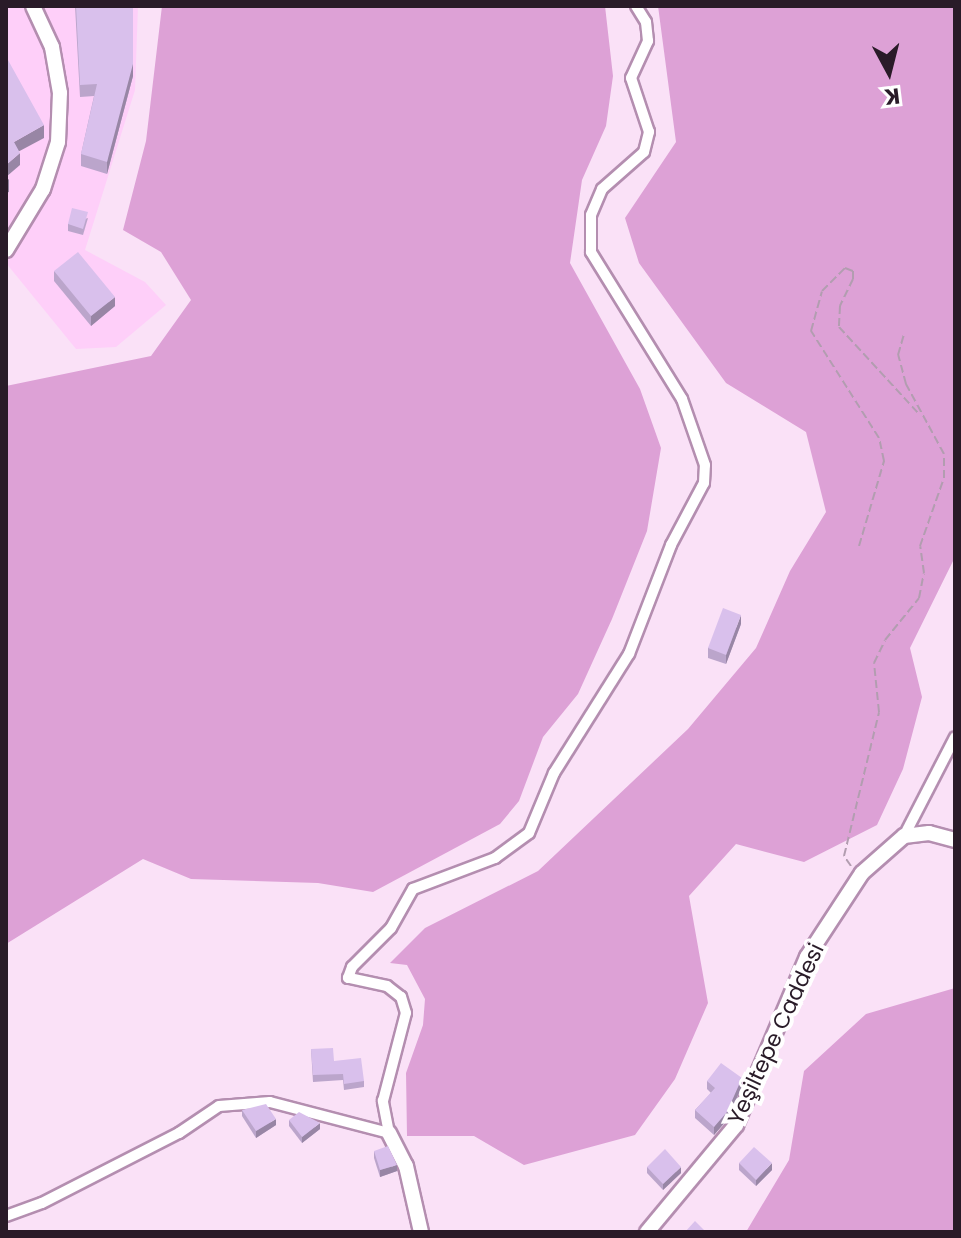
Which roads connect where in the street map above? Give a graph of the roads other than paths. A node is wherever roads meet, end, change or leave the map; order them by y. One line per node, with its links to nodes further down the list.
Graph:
1 (33, 6): 3 (street)
2 (636, 6): 7 (street)
3 (6, 250)
4 (955, 737): 5 (street)
5 (904, 836): 6 (street); 10 (street, Yeşiltepe Caddesi)
6 (955, 840)
7 (389, 1133): 8 (street); 9 (street)
8 (6, 1216)
9 (421, 1232)
10 (647, 1232)

